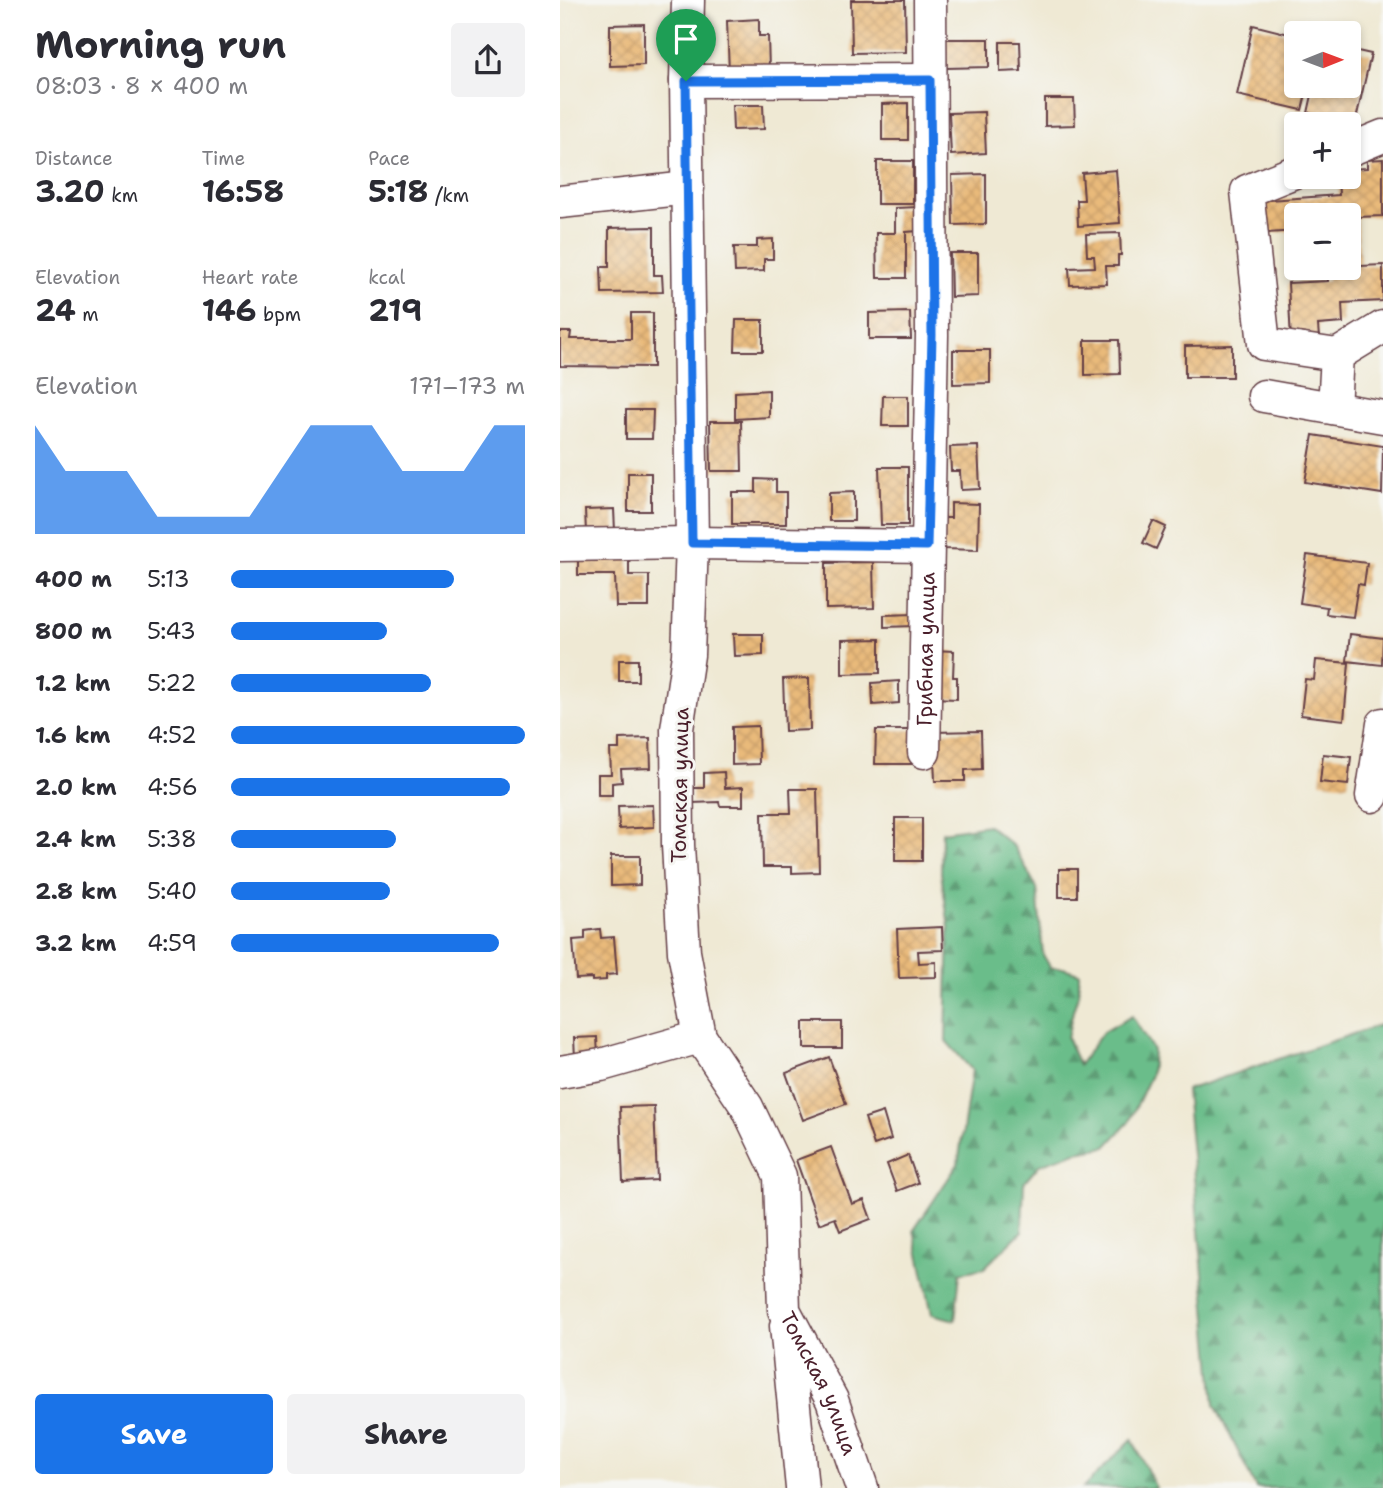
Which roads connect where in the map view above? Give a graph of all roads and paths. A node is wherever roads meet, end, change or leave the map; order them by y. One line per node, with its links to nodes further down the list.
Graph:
1 (688, 0): 4 (street, Томская улица)
2 (930, 0): 3 (street, Грибная улица)
3 (930, 80): 4 (street); 17 (street, Грибная улица)
4 (686, 81): 8 (street, Томская улица)
5 (1383, 136): 6 (street)
6 (1361, 145)
7 (1284, 176): 11 (street)
8 (688, 188): 9 (street); 15 (street, Томская улица)
9 (560, 202)
10 (1383, 327): 11 (street)
11 (1337, 355): 13 (street)
12 (1264, 396): 13 (street)
13 (1334, 408): 14 (street)
14 (1383, 417)
15 (692, 543): 16 (street); 17 (street); 21 (street, Томская улица)
16 (560, 545)
17 (927, 546): 19 (street, Грибная улица)
18 (1383, 723): 20 (street)
19 (924, 752)
20 (1372, 796)
21 (700, 1037): 22 (street); 23 (street, Томская улица)
22 (560, 1072)
23 (784, 1310): 24 (street); 25 (street, Томская улица)
24 (802, 1488)
25 (862, 1488)

